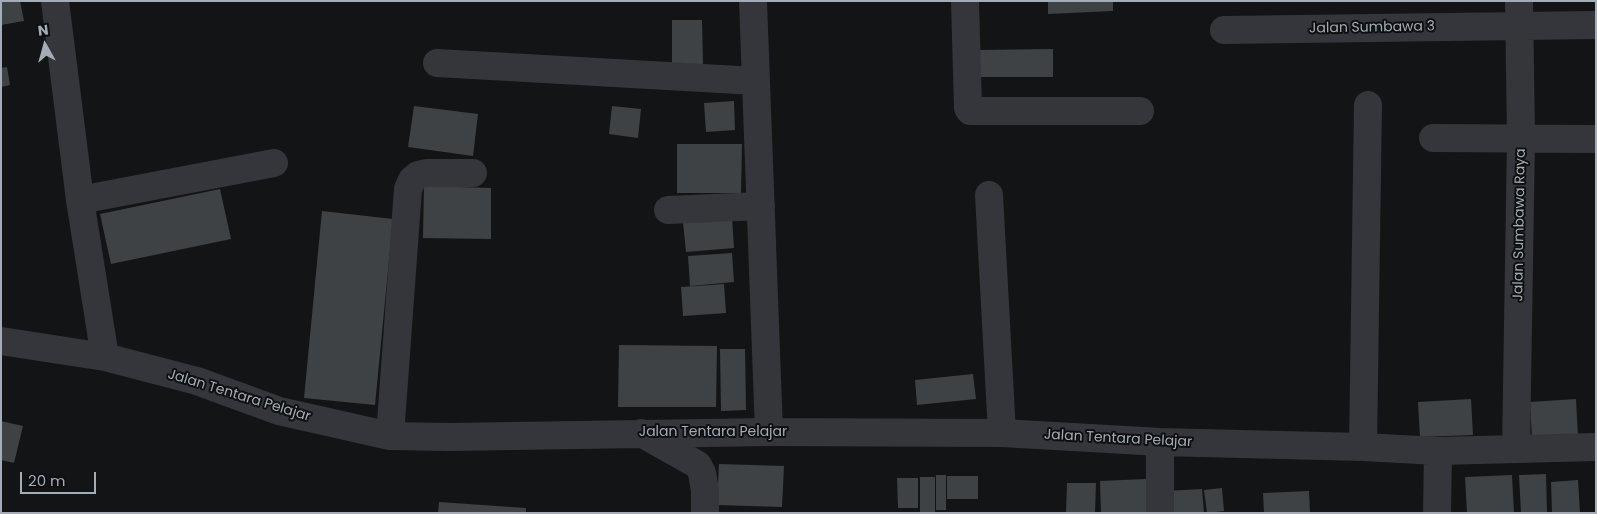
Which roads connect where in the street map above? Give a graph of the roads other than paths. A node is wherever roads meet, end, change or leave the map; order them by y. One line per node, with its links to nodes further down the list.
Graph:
1 (55, 1): 17 (street)
2 (753, 1): 8 (street)
3 (965, 1): 10 (street)
4 (1519, 13): 5 (street, Jalan Sumbawa 3); 6 (street, Jalan Sumbawa 3); 12 (street, Jalan Sumbawa Raya)
5 (1596, 25)
6 (1224, 30)
7 (437, 63): 8 (street)
8 (756, 81): 18 (street)
9 (1368, 105): 27 (street)
10 (1140, 111)
11 (1433, 138): 12 (street)
12 (1521, 138): 13 (street); 29 (street, Jalan Sumbawa Raya)
13 (1596, 139)
14 (274, 164): 17 (street)
15 (473, 173): 25 (street)
16 (989, 195): 24 (street)
17 (80, 200): 21 (street)
18 (761, 206): 19 (street); 22 (street)
19 (668, 210)
20 (1, 341): 21 (street, Jalan Tentara Pelajar)
21 (104, 357): 25 (street, Jalan Tentara Pelajar)
22 (770, 432): 23 (street, Jalan Tentara Pelajar); 24 (street, Jalan Tentara Pelajar)
23 (640, 433): 25 (street, Jalan Tentara Pelajar); 31 (street)
24 (1002, 433): 26 (street, Jalan Tentara Pelajar)
25 (390, 436)
26 (1160, 442): 27 (street, Jalan Tentara Pelajar); 32 (street)
27 (1363, 447): 30 (street, Jalan Tentara Pelajar)
28 (1596, 448): 29 (street, Jalan Tentara Pelajar)
29 (1516, 449): 30 (street, Jalan Tentara Pelajar)
30 (1438, 452): 33 (street)
31 (705, 513)
32 (1160, 513)
33 (1437, 513)

